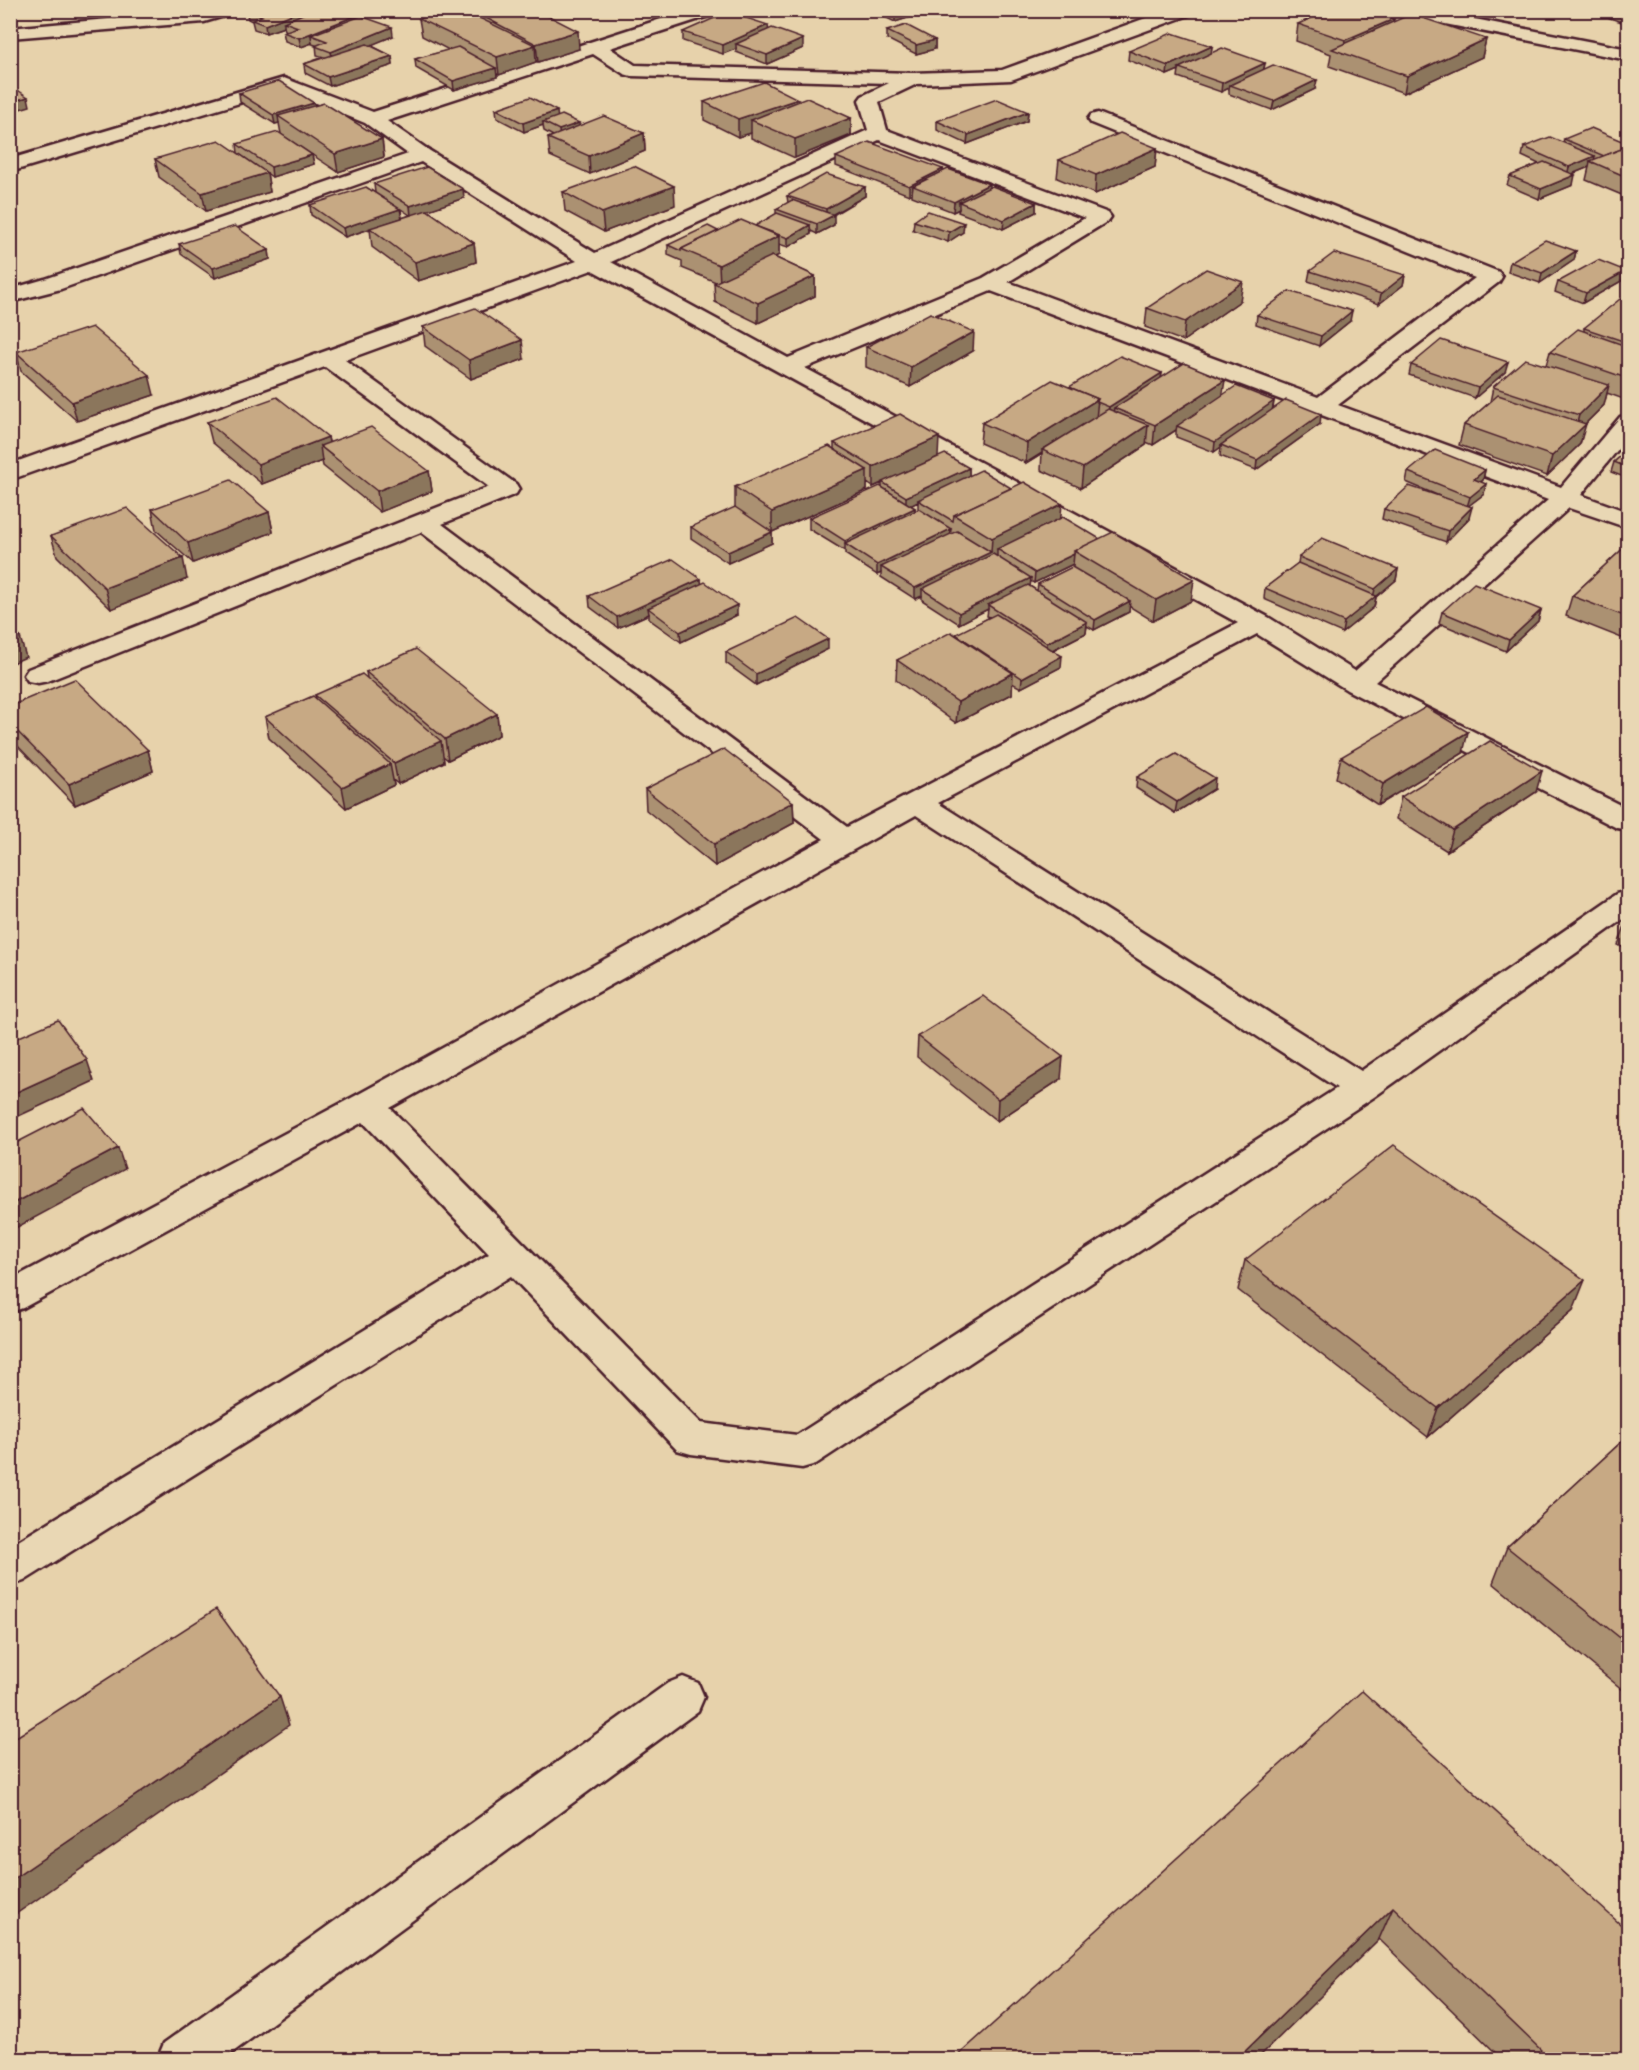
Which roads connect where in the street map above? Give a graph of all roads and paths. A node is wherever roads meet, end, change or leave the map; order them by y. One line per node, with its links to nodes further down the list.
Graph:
1 (225, 10): 5 (street)
2 (709, 10): 6 (street)
3 (1186, 10): 8 (street)
4 (1399, 10): 7 (street)
5 (10, 33)
6 (595, 47): 8 (street); 9 (street)
7 (1629, 55)
8 (914, 78): 11 (street)
9 (372, 119): 12 (street); 13 (street)
10 (1098, 119): 19 (street)
11 (878, 133): 14 (street); 15 (street)
12 (423, 155): 14 (street); 16 (street)
13 (10, 165)
14 (594, 262): 17 (street); 18 (street)
15 (991, 283): 18 (street); 19 (street)
16 (10, 296)
17 (327, 358): 21 (street); 24 (street)
18 (787, 367): 25 (street)
19 (1320, 406): 22 (street)
20 (1629, 422): 22 (street)
21 (10, 473)
22 (1564, 499): 23 (street); 27 (street)
23 (1629, 521)
24 (424, 522): 26 (street); 30 (street)
25 (1258, 622): 27 (street); 28 (street)
26 (38, 675)
27 (1357, 684): 29 (street)
28 (916, 802): 30 (street); 32 (street)
29 (1629, 821)
30 (845, 840): 33 (street)
31 (1629, 901): 32 (street)
32 (1362, 1088): 34 (street)
33 (367, 1105): 34 (street); 35 (street)
34 (513, 1257): 36 (street)
35 (10, 1298)
36 (10, 1568)
37 (683, 1697): 38 (street)
38 (181, 2060)

